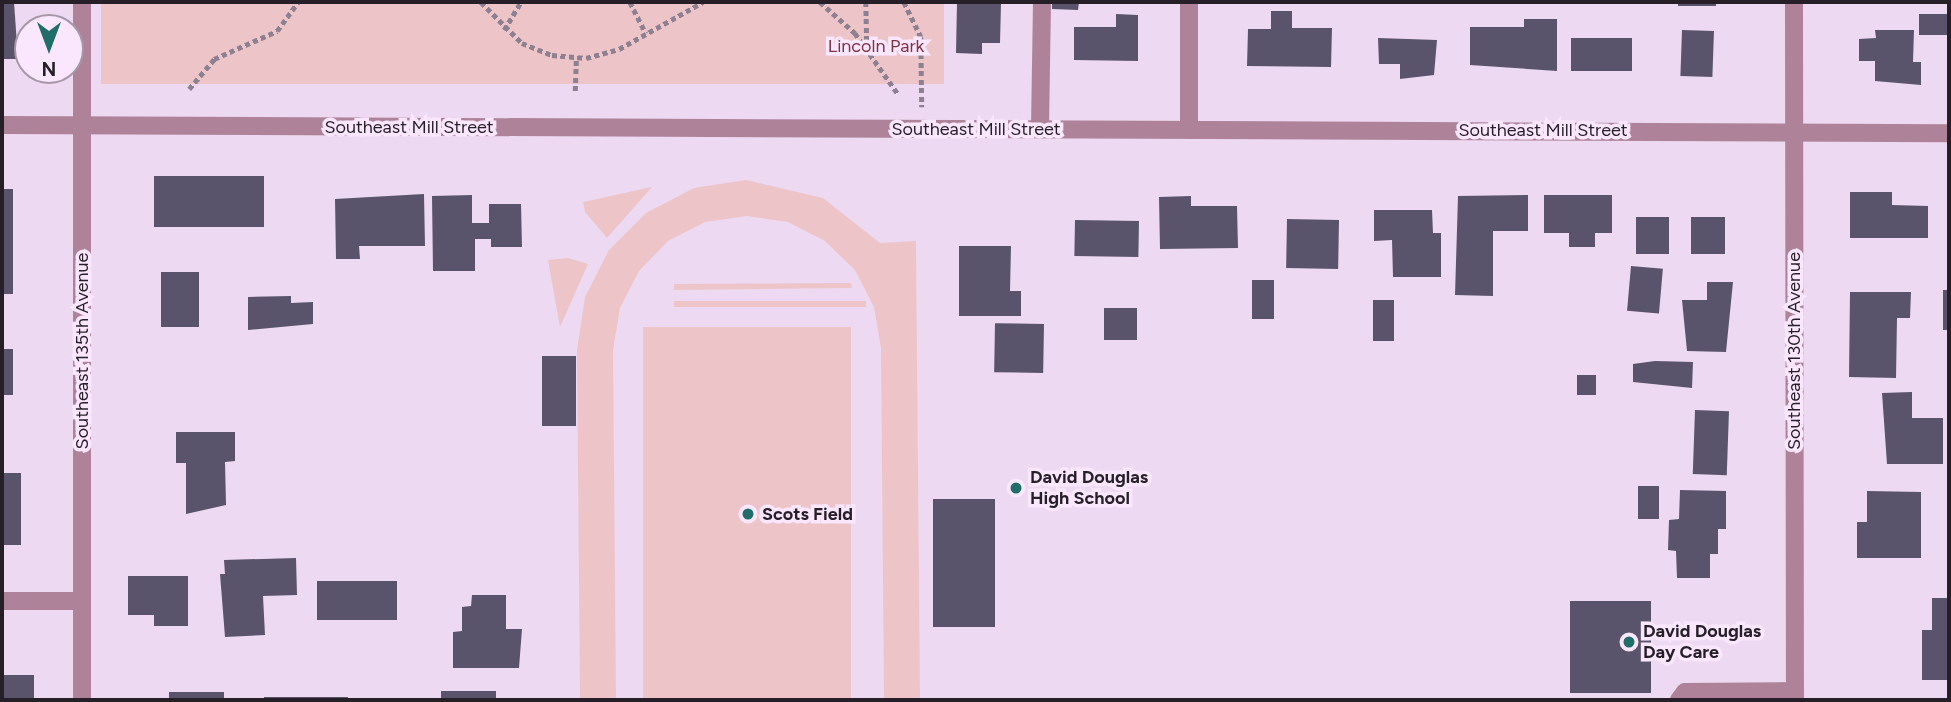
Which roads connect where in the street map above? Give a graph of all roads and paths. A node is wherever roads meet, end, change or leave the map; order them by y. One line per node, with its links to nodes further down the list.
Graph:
1 (82, 2): 21 (street, Southeast 135th Avenue)
2 (298, 2): 17 (path)
3 (481, 2): 13 (path)
4 (521, 2): 13 (path)
5 (630, 2): 14 (path)
6 (703, 2): 14 (path)
7 (820, 2): 15 (path)
8 (866, 2): 15 (path)
9 (904, 2): 22 (path)
10 (1042, 2): 23 (street)
11 (1189, 2): 24 (street)
12 (1794, 2): 25 (street, Southeast 130th Avenue)
13 (504, 30): 16 (path)
14 (646, 33): 16 (path)
15 (867, 47): 19 (path)
16 (576, 57): 18 (path)
17 (190, 89)
18 (575, 91)
19 (898, 94)
20 (2, 125): 21 (street, Southeast Mill Street)
21 (82, 125): 22 (street, Southeast Mill Street); 28 (street, Southeast 135th Avenue)
22 (922, 129): 23 (street, Southeast Mill Street)
23 (1040, 129): 24 (street, Southeast Mill Street)
24 (1189, 130): 25 (street, Southeast Mill Street)
25 (1794, 131): 26 (street, Southeast Mill Street); 29 (street, Southeast 130th Avenue)
26 (1949, 133)
27 (2, 601): 28 (street)
28 (82, 601): 30 (street, Southeast 135th Avenue)
29 (1795, 696): 31 (street)
30 (82, 700)
31 (1679, 700)

